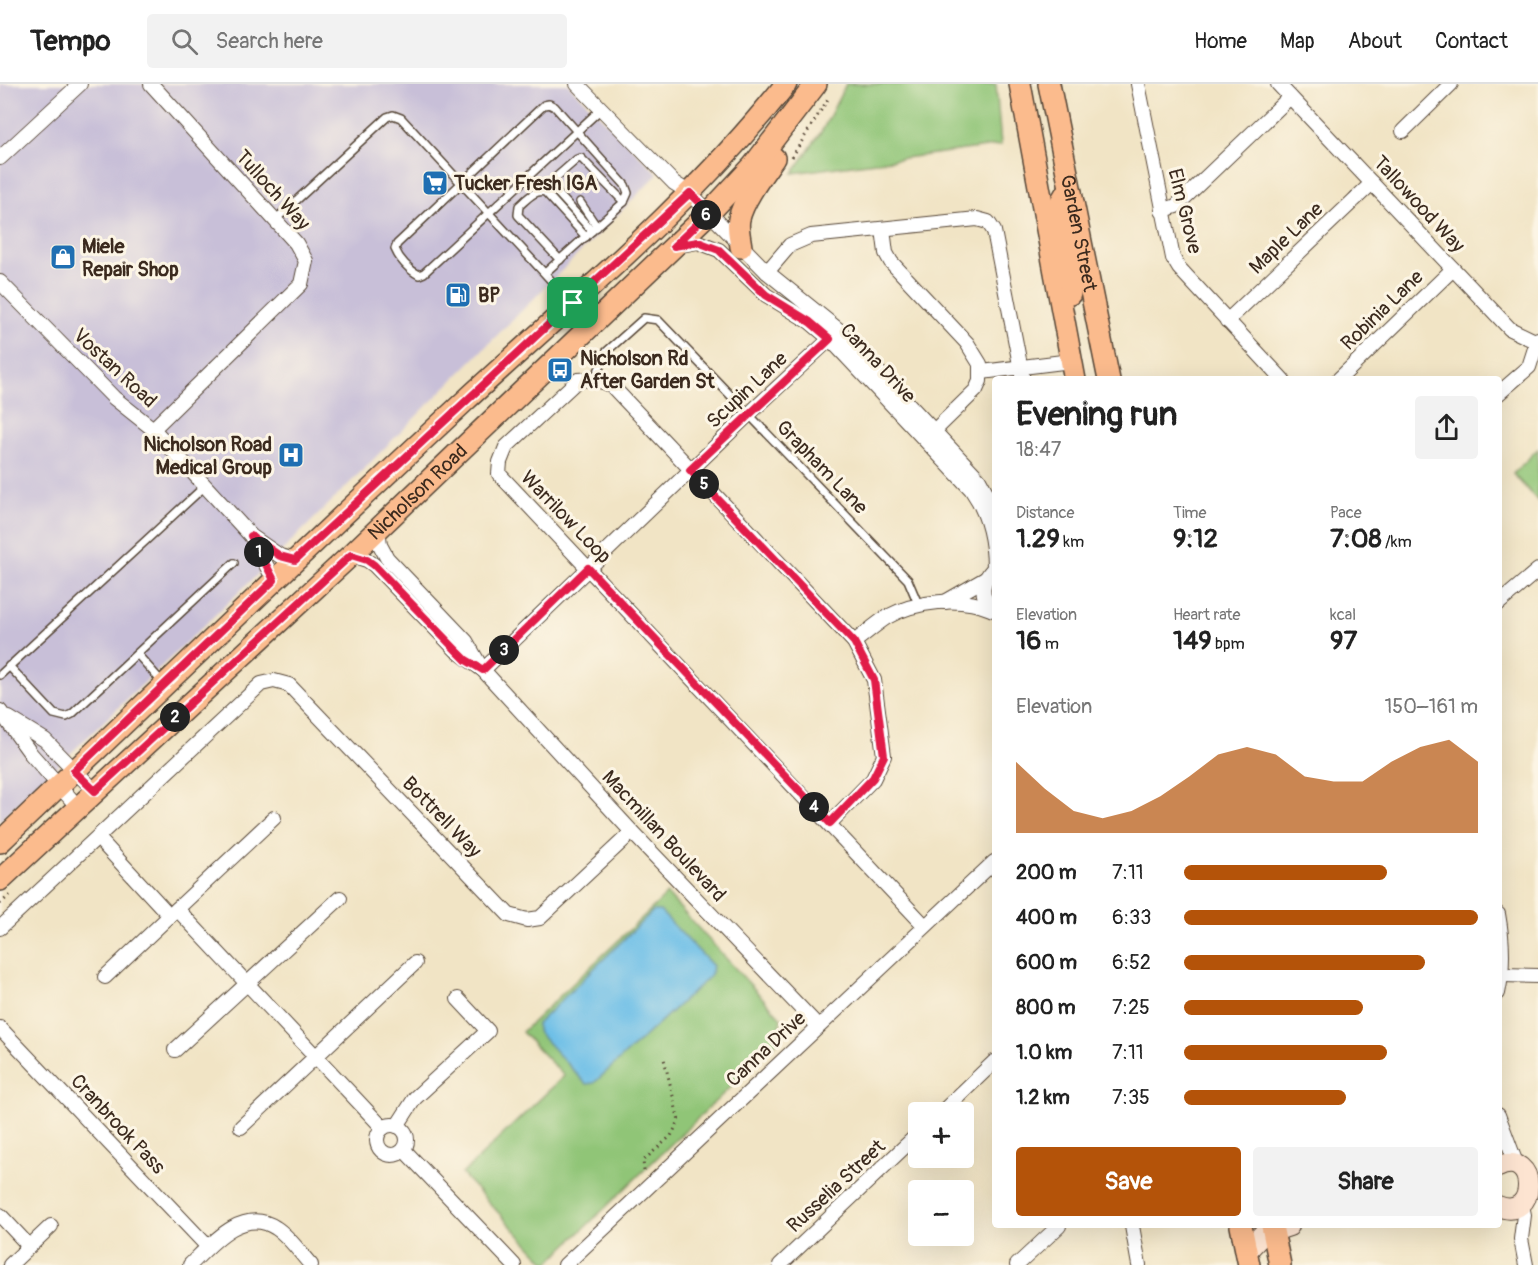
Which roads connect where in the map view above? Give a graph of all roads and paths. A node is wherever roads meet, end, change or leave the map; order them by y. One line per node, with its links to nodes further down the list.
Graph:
1 (80, 84): 16 (street)
2 (151, 84): 26 (street, Tulloch Way)
3 (786, 84): 19 (main road, Nicholson Road)
4 (1020, 84): 39 (main road, Garden Street)
5 (1049, 84): 20 (main road, Garden Street)
6 (1138, 84): 23 (street, Elm Grove)
7 (1278, 84): 11 (street, Tallowood Way)
8 (1451, 84): 13 (street)
9 (579, 85): 12 (street, Canna Drive)
10 (823, 87): 15 (path); 24 (main road, Nicholson Road); 31 (main road)
11 (1290, 97): 18 (street, Tallowood Way); 23 (street)
12 (602, 109): 14 (lane); 19 (street, Canna Drive)
13 (1402, 131)
14 (577, 132): 17 (lane); 22 (lane); 25 (lane)
15 (793, 157)
16 (0, 158)
17 (461, 183): 25 (lane); 25 (lane); 26 (lane)
18 (1372, 183): 33 (street, Tallowood Way); 38 (street, Maple Lane)
19 (690, 193): 24 (street, Canna Drive); 37 (main road, Nicholson Road)
20 (1071, 193): 39 (main road); 45 (main road, Garden Street)
21 (580, 202): 27 (lane)
22 (624, 202): 27 (lane); 27 (lane)
23 (1162, 211): 38 (street, Elm Grove)
24 (710, 212): 30 (main road, Nicholson Road); 31 (street, Canna Drive)
25 (489, 213): 35 (lane)
26 (275, 220): 51 (street, Tulloch Way)
27 (595, 229): 29 (lane)
28 (883, 229): 34 (street); 43 (street); 44 (street)
29 (586, 237): 32 (lane); 32 (lane)
30 (674, 246): 40 (street, Canna Drive); 56 (main road, Nicholson Road)
31 (741, 247): 34 (street, Canna Drive)
32 (560, 260): 35 (lane)
33 (1453, 269): 41 (street, Tallowood Way); 47 (street, Robinia Lane)
34 (767, 272): 52 (street, Canna Drive)
35 (545, 273): 37 (lane)
36 (0, 282): 51 (street, Vostan Road)
37 (573, 303): 59 (main road, Nicholson Road)
38 (1227, 321): 46 (street, Elm Grove)
39 (1066, 328): 42 (main road, Garden Street)
40 (830, 339): 50 (street, Scupin Lane); 63 (street, Canna Drive)
41 (1538, 340): 49 (street)
42 (1073, 370): 44 (street)
43 (982, 372): 44 (street); 52 (street)
44 (1022, 374)
45 (1108, 376)
46 (1279, 376)
47 (1342, 376)
48 (595, 379): 50 (lane, Grapham Lane); 53 (street); 61 (street, Warrilow Loop)
49 (1502, 391)
50 (748, 414): 53 (street, Scupin Lane); 67 (lane, Grapham Lane)
51 (153, 429): 54 (street, Vostan Road)
52 (934, 431): 55 (street, Canna Drive)
53 (690, 470): 61 (street, Scupin Lane); 70 (street)
54 (205, 486): 57 (street, Vostan Road); 72 (lane)
55 (992, 503)
56 (378, 528): 58 (main road, Nicholson Road); 73 (street, Macmillan Boulevard)
57 (251, 536): 59 (street, Vostan Road); 64 (street, Vostan Road)
58 (351, 555): 73 (street, Macmillan Boulevard); 79 (main road, Nicholson Road)
59 (295, 560): 64 (main road, Nicholson Road)
60 (234, 563): 71 (lane)
61 (588, 568): 73 (street, Scupin Lane); 82 (street, Warrilow Loop)
62 (1538, 570): 65 (street)
63 (991, 572): 66 (street); 68 (street, Canna Drive)
64 (274, 580): 75 (main road, Nicholson Road)
65 (1502, 600)
66 (945, 602): 67 (street); 69 (street)
67 (919, 606): 70 (street)
68 (992, 608)
69 (992, 610)
70 (854, 642): 82 (street)
71 (137, 654): 72 (lane); 75 (lane)
72 (9, 666): 74 (lane)
73 (483, 670): 83 (street, Macmillan Boulevard)
74 (0, 675)
75 (165, 684): 77 (main road, Nicholson Road)
76 (2, 713): 77 (street); 78 (street)
77 (74, 771): 78 (main road, Nicholson Road); 79 (street)
78 (58, 786): 80 (street); 85 (main road, Nicholson Road)
79 (95, 791): 80 (main road, Nicholson Road)
80 (78, 807): 87 (main road, Nicholson Road)
81 (274, 818): 89 (street)
82 (830, 823): 90 (street, Warrilow Loop)
83 (632, 832): 84 (street, Bottrell Way); 99 (street, Macmillan Boulevard)
84 (98, 838): 89 (street); 91 (street, Bottrell Way)
85 (0, 842)
86 (992, 864): 90 (street, Canna Drive)
87 (0, 880)
88 (340, 898): 97 (street)
89 (174, 912): 96 (street); 97 (street)
90 (926, 926): 99 (street, Canna Drive)
91 (0, 928)
92 (1502, 932): 94 (street)
93 (415, 963): 102 (street)
94 (1502, 975): 95 (street)
95 (1538, 976)
96 (105, 977)
97 (248, 983): 101 (street); 102 (street)
98 (458, 999): 108 (street)
99 (818, 1026): 128 (street, Canna Drive)
100 (0, 1028): 122 (street, Cranbrook Pass)
101 (175, 1050)
102 (315, 1057): 107 (street); 108 (street)
103 (664, 1059): 111 (path)
104 (992, 1064): 105 (street)
105 (952, 1102)
106 (1502, 1124): 112 (street)
107 (242, 1126)
108 (390, 1127): 110 (street); 110 (street)
109 (908, 1143): 129 (street, Russelia Street)
110 (404, 1150): 127 (street)
111 (644, 1173)
112 (1524, 1173): 113 (street)
113 (1508, 1206): 133 (street)
114 (0, 1215): 121 (street)
115 (51, 1226): 121 (street)
116 (1057, 1228): 130 (street)
117 (1132, 1228): 131 (street)
118 (1241, 1228): 123 (main road)
119 (1276, 1228): 123 (street)
120 (1278, 1228): 132 (main road)
121 (29, 1246): 124 (street)
122 (208, 1247): 125 (street); 126 (street)
123 (1247, 1258)
124 (10, 1265)
125 (190, 1265)
126 (310, 1265)
127 (514, 1265)
128 (566, 1265)
129 (780, 1265)
130 (1017, 1265)
131 (1139, 1265)
132 (1280, 1265)
133 (1526, 1265)

